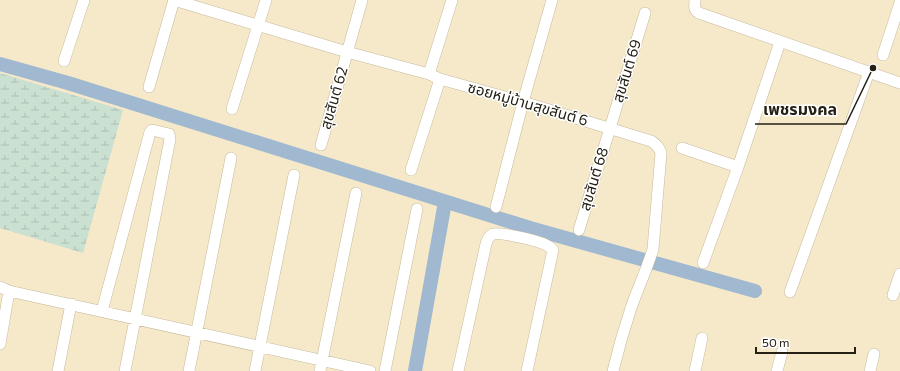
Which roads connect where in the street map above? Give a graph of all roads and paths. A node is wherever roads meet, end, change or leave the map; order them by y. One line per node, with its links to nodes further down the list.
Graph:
1 (84, 0): 14 (street)
2 (174, 0): 10 (street, ซอยหมู่บ้านสุขสันต์ 6); 19 (street)
3 (266, 0): 10 (street)
4 (362, 0): 12 (street, สุขสันต์ 62)
5 (452, 0): 16 (street)
6 (552, 0): 20 (street)
7 (695, 0): 11 (street)
8 (900, 3): 13 (street)
9 (645, 13): 22 (street, สุขสันต์ 69)
10 (259, 26): 12 (street, ซอยหมู่บ้านสุขสันต์ 6); 21 (street)
11 (780, 42): 15 (street); 26 (street)
12 (347, 52): 16 (street, ซอยหมู่บ้านสุขสันต์ 6); 23 (street, สุขสันต์ 62)
13 (883, 55)
14 (64, 61)
15 (869, 72): 18 (street); 36 (street)
16 (428, 74): 17 (street, ซอยหมู่บ้านสุขสันต์ 6)
17 (440, 79): 20 (street, ซอยหมู่บ้านสุขสันต์ 6); 27 (street)
18 (900, 83)
19 (149, 87)
20 (523, 102): 22 (street, ซอยหมู่บ้านสุขสันต์ 6); 30 (street)
21 (232, 109)
22 (610, 128): 32 (street, สุขสันต์ 68); 56 (street, ซอยหมู่บ้านสุขสันต์ 6)
23 (321, 145)
24 (682, 148): 26 (street)
25 (231, 158): 41 (street)
26 (738, 166): 33 (street)
27 (411, 170)
28 (294, 174): 44 (street)
29 (356, 193): 47 (street)
30 (496, 207)
31 (417, 209): 53 (street)
32 (579, 230)
33 (703, 263)
34 (900, 274): 37 (street)
35 (5, 289): 38 (street); 43 (street)
36 (790, 292)
37 (893, 295)
38 (71, 304): 39 (street); 48 (street)
39 (102, 311): 40 (street); 40 (street)
40 (135, 319): 41 (street); 49 (street)
41 (197, 332): 44 (street); 50 (street)
42 (702, 338): 57 (street)
43 (0, 344)
44 (260, 346): 47 (street); 51 (street)
45 (782, 352): 58 (street)
46 (874, 354): 59 (street)
47 (321, 366): 52 (street)
48 (58, 371)
49 (125, 371)
50 (189, 371)
51 (255, 371)
52 (370, 371)
53 (385, 371)
54 (458, 371): 55 (street)
55 (527, 371)
56 (613, 371)
57 (695, 371)
58 (778, 371)
59 (870, 371)

